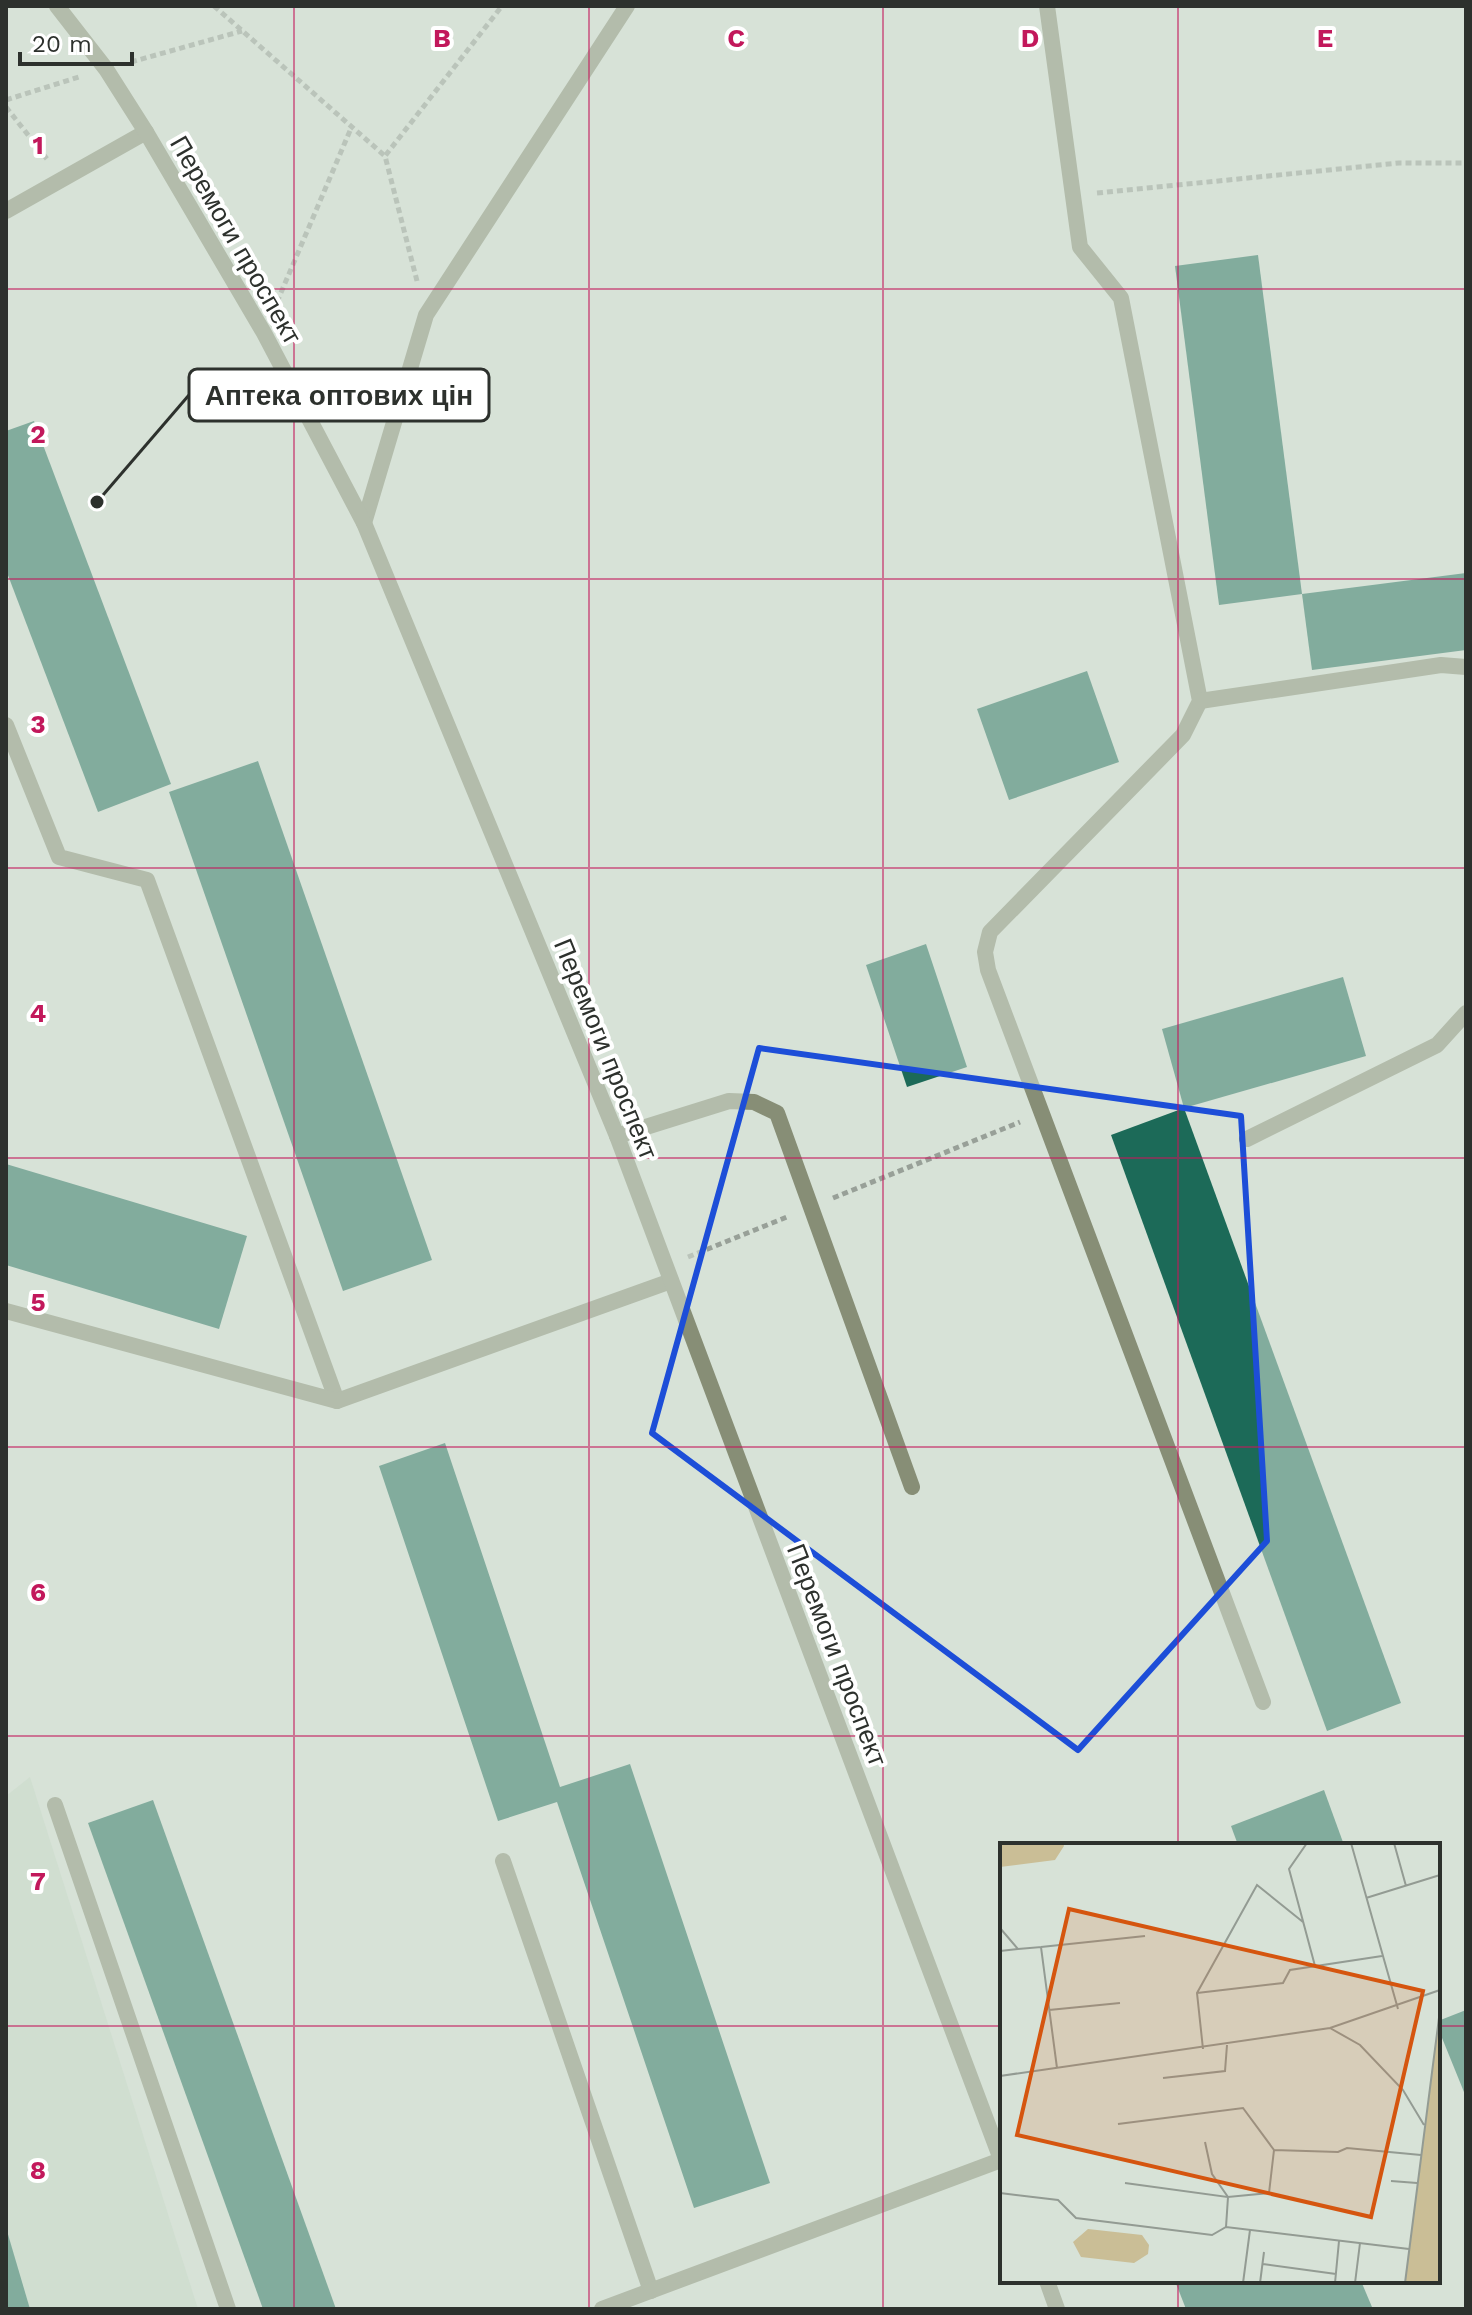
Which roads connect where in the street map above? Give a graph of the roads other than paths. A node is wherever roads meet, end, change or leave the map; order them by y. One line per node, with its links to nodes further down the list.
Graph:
1 (57, 6): 4 (street, Перемоги проспект)
2 (627, 6): 6 (street)
3 (1047, 6): 8 (street)
4 (146, 132): 5 (street); 6 (street, Перемоги проспект)
5 (6, 211)
6 (364, 523): 11 (street, Перемоги проспект)
7 (1466, 667): 8 (street)
8 (1200, 701): 17 (street)
9 (6, 725): 15 (street)
10 (1466, 1013): 12 (street)
11 (617, 1136): 13 (street, Перемоги проспект); 16 (street)
12 (1247, 1139)
13 (668, 1274): 15 (street); 20 (street, Перемоги проспект)
14 (6, 1311): 15 (street)
15 (337, 1401)
16 (912, 1487)
17 (1263, 1702)
18 (55, 1805): 24 (street)
19 (503, 1861): 23 (street)
20 (1000, 2156)
21 (1000, 2162): 23 (street)
22 (1048, 2283): 26 (street)
23 (651, 2291): 25 (street)
24 (228, 2309)
25 (602, 2309)
26 (1057, 2309)

